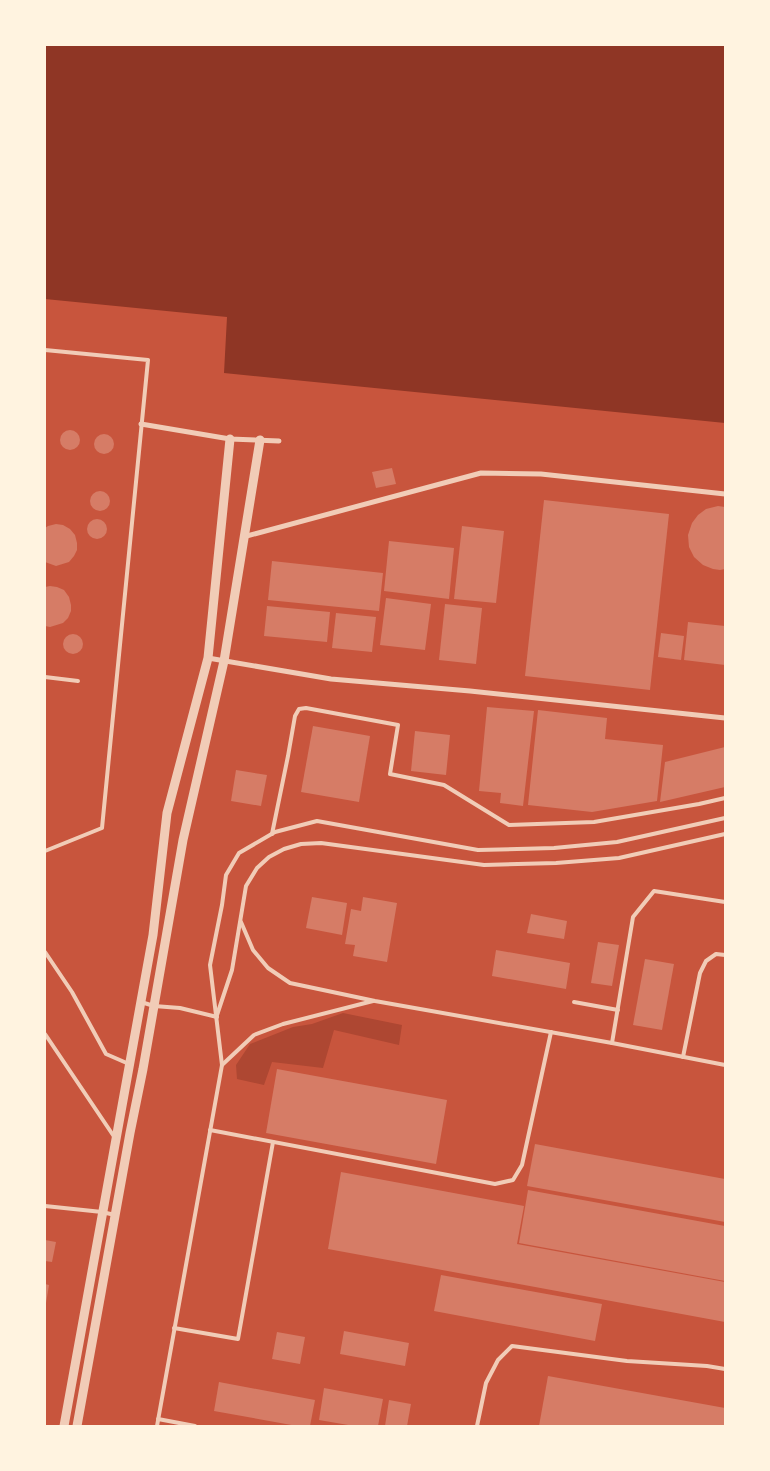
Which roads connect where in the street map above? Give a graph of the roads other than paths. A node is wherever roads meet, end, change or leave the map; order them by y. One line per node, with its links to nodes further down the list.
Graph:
1 (45, 350): 2 (lane)
2 (141, 424): 3 (street); 17 (lane)
3 (230, 439): 4 (street); 8 (street)
4 (260, 440): 5 (street); 7 (street)
5 (279, 441)
6 (725, 494): 7 (street)
7 (243, 537): 9 (street)
8 (208, 658): 9 (street); 23 (street)
9 (224, 661): 12 (street); 25 (street)
10 (45, 677): 11 (lane)
11 (78, 681)
12 (725, 718)
13 (725, 798): 15 (lane)
14 (725, 818): 15 (lane)
15 (272, 834): 27 (lane)
16 (725, 834): 19 (lane)
17 (45, 851)
18 (725, 902): 26 (lane)
19 (240, 922): 22 (lane); 27 (lane)
20 (45, 952): 32 (lane)
21 (725, 955): 31 (lane)
22 (375, 1001): 28 (lane); 33 (lane)
23 (140, 1002): 25 (lane); 32 (street)
24 (574, 1002): 26 (lane)
25 (154, 1006): 27 (lane); 40 (street)
26 (618, 1010): 30 (lane)
27 (217, 1017): 33 (lane)
28 (550, 1032): 30 (lane); 37 (lane)
29 (45, 1034): 36 (lane)
30 (612, 1043): 31 (lane)
31 (683, 1057): 34 (lane)
32 (129, 1064): 36 (street)
33 (222, 1065): 35 (lane)
34 (725, 1065)
35 (210, 1130): 37 (lane); 41 (lane)
36 (116, 1140): 39 (street)
37 (273, 1142): 41 (lane)
38 (45, 1206): 39 (lane)
39 (102, 1212): 40 (lane); 44 (street)
40 (115, 1215): 45 (street)
41 (174, 1328): 43 (lane)
42 (725, 1369): 48 (lane)
43 (158, 1419): 46 (lane); 47 (lane)
44 (64, 1426)
45 (77, 1426)
46 (157, 1426)
47 (196, 1426)
48 (478, 1426)

